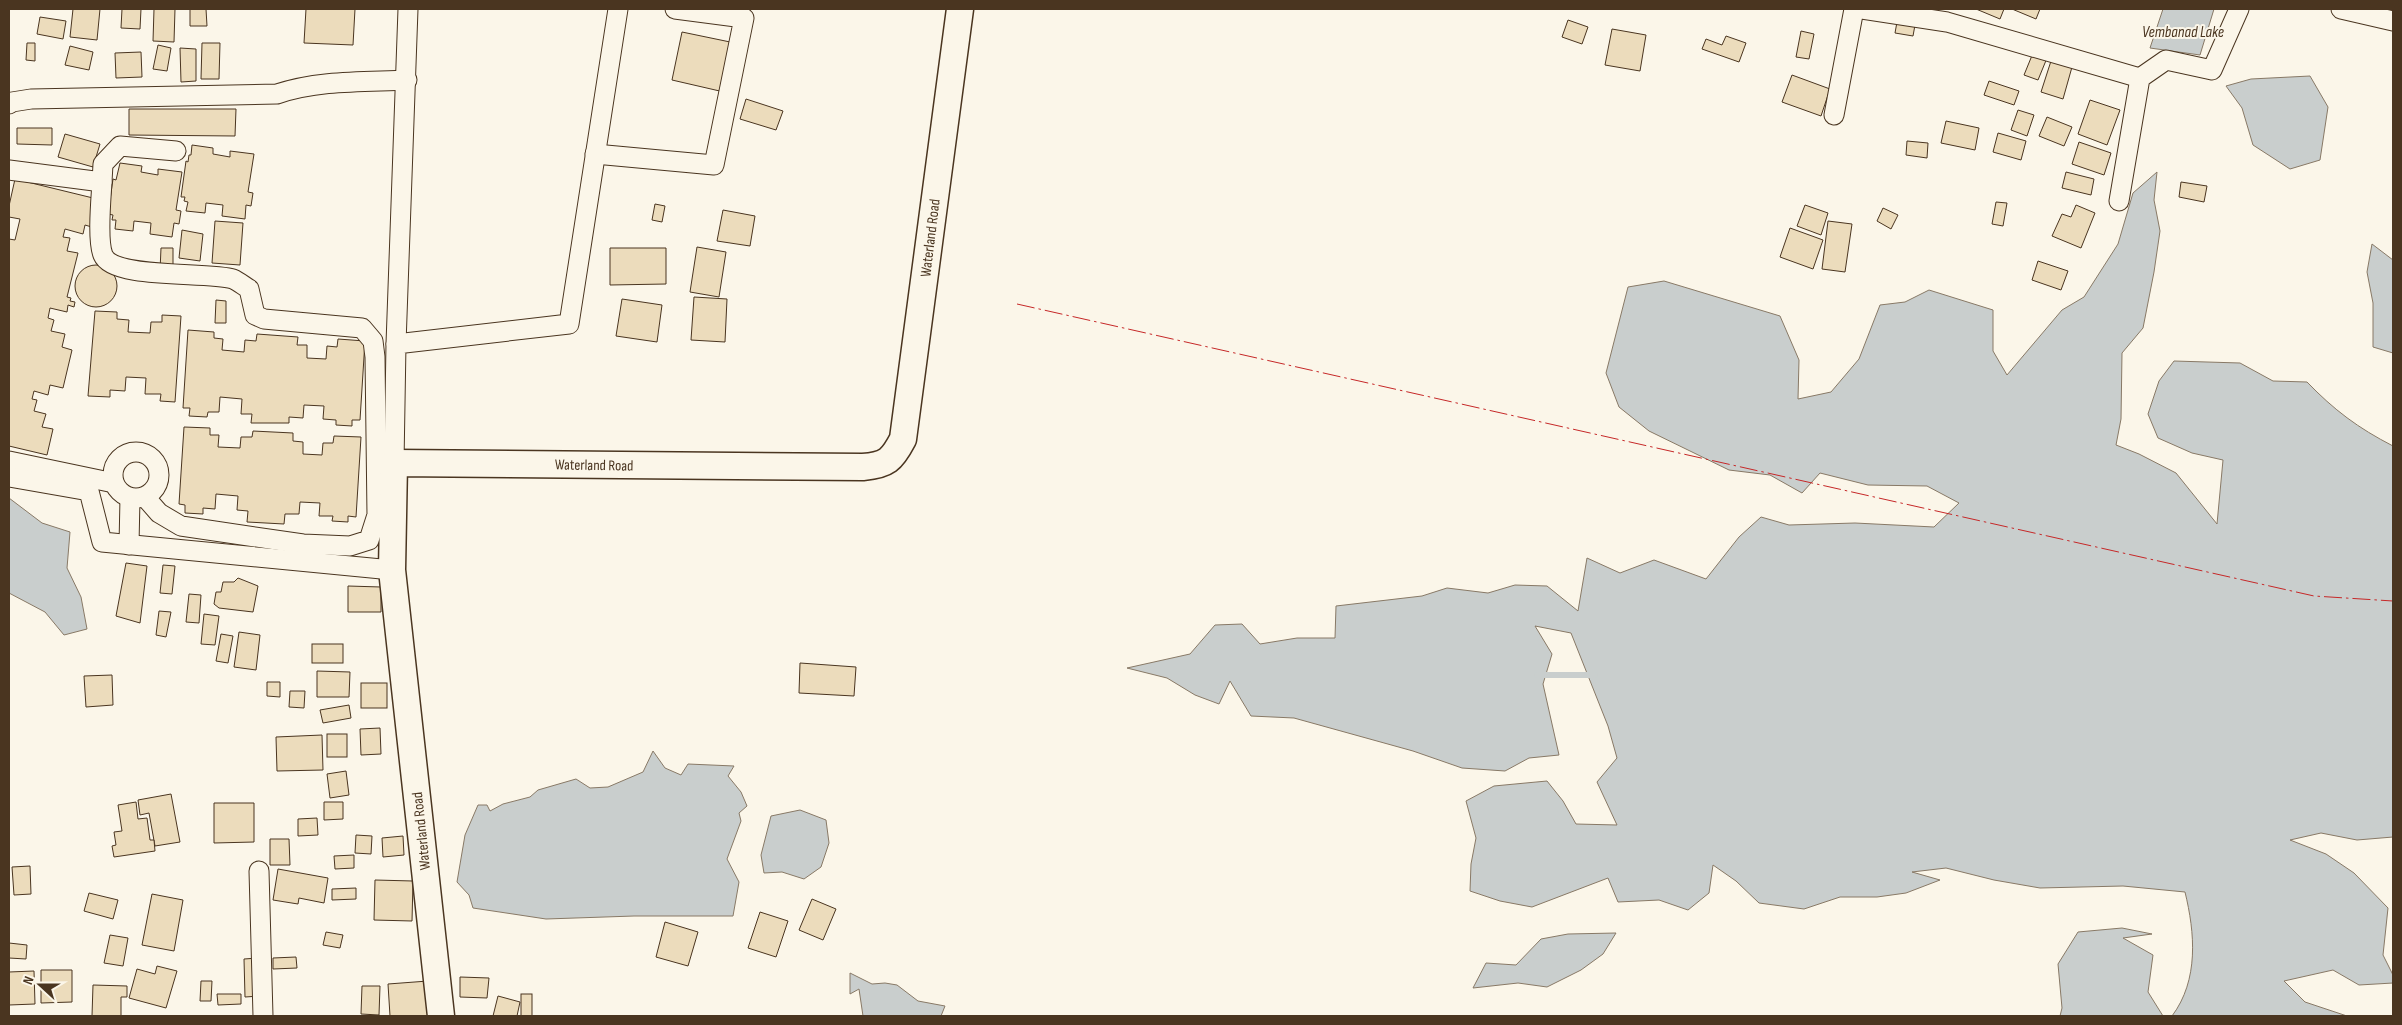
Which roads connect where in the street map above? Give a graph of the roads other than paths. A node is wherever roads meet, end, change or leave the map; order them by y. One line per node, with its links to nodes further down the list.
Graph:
1 (408, 9): 11 (street)
2 (618, 9): 15 (street)
3 (675, 9): 15 (street)
4 (960, 9): 21 (main road, Waterland Road)
5 (1854, 9): 13 (street)
6 (1862, 9): 10 (street)
7 (2239, 9): 10 (street)
8 (2341, 9): 9 (street)
9 (2393, 21)
10 (2140, 78): 18 (street)
11 (407, 80): 12 (street); 19 (street)
12 (9, 104)
13 (1834, 115)
14 (176, 151): 17 (street)
15 (595, 154): 19 (street)
16 (9, 170): 17 (street)
17 (102, 182): 24 (street)
18 (2119, 200)
19 (396, 344): 21 (street)
20 (9, 461): 23 (street)
21 (394, 463): 26 (main road, Waterland Road)
22 (9, 477): 25 (street)
23 (114, 483): 24 (street); 24 (street)
24 (138, 497): 25 (street)
25 (129, 545): 26 (street)
26 (392, 570): 29 (main road, Waterland Road)
27 (259, 871): 28 (street)
28 (263, 1016)
29 (441, 1016)

